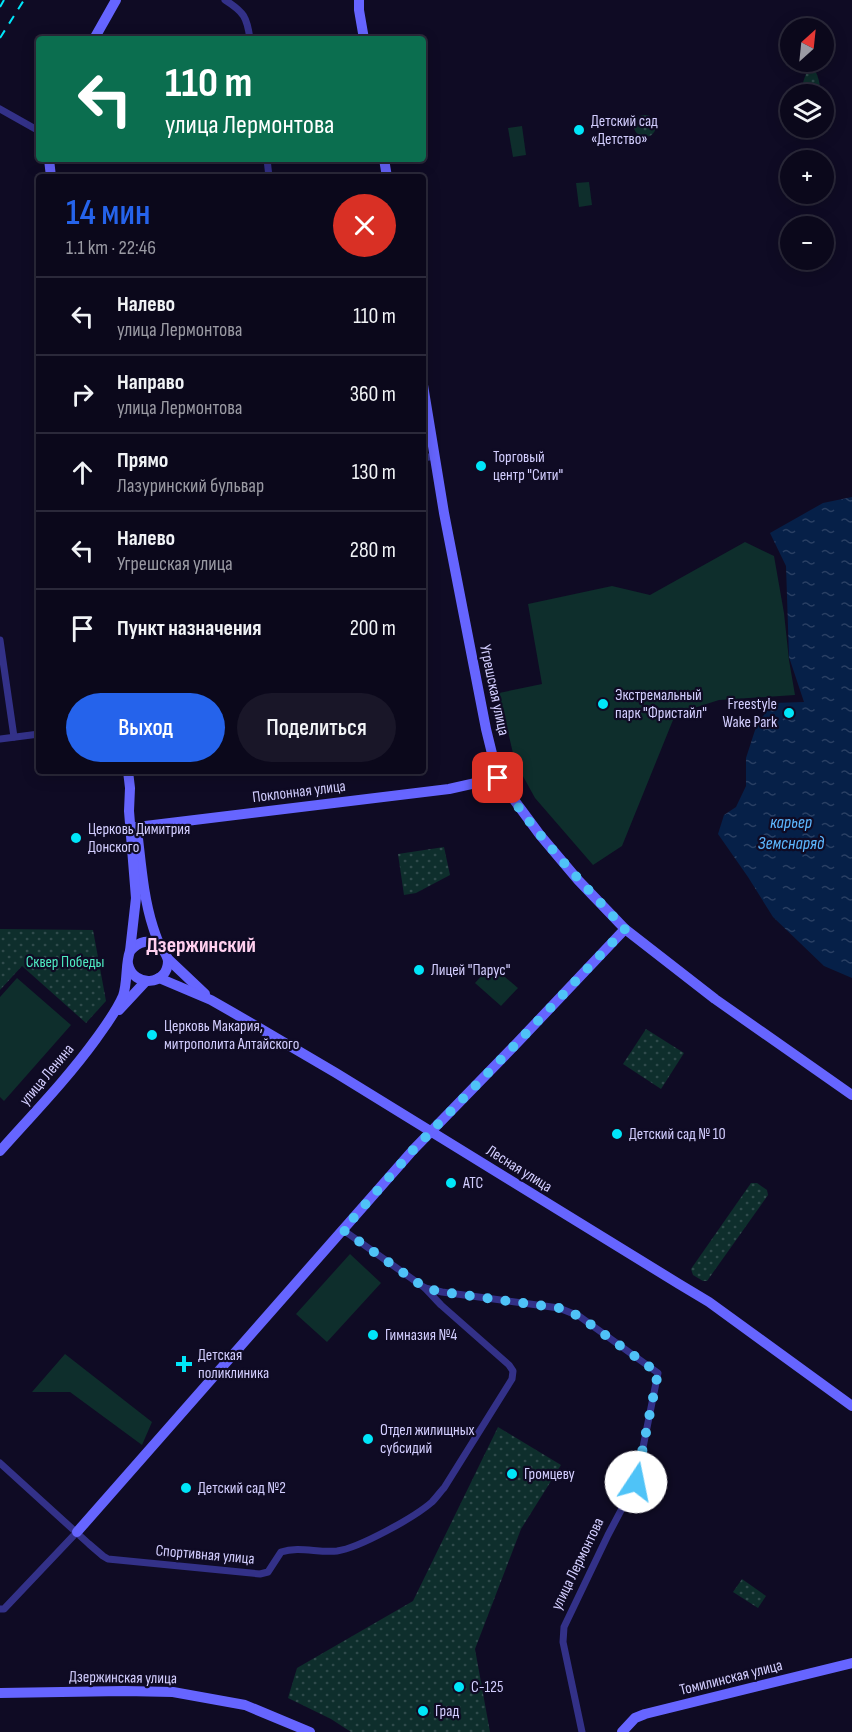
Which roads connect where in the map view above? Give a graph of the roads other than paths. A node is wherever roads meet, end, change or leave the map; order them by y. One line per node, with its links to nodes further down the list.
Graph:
1 (116, 0): 4 (street)
2 (225, 0): 5 (street)
3 (357, 3): 6 (street)
4 (96, 36)
5 (250, 36)
6 (363, 36)
7 (0, 109): 8 (street)
8 (36, 129)
9 (426, 404): 10 (street, Угрешская улица)
10 (435, 456): 11 (street); 17 (street, Угрешская улица)
11 (426, 458)
12 (0, 640): 14 (street)
13 (36, 734): 14 (street)
14 (14, 737): 15 (street)
15 (0, 739)
16 (128, 774): 18 (street, улица Ленина)
17 (498, 778): 19 (street, Поклонная улица); 20 (street, Угрешская улица)
18 (129, 788): 19 (street, улица Ленина); 22 (street, улица Ленина)
19 (137, 827): 21 (street, улица Ленина)
20 (625, 929): 29 (street, Угрешская улица); 30 (street)
21 (160, 945): 22 (street); 23 (street, улица Ленина)
22 (130, 951): 24 (street, улица Ленина)
23 (168, 959): 25 (street); 27 (street, улица Ленина)
24 (127, 962): 26 (street); 28 (street, улица Ленина)
25 (159, 978): 26 (street); 27 (street, Лесная улица)
26 (146, 981): 28 (street, улица Ленина)
27 (211, 1000): 30 (street, Лесная улица)
28 (112, 1016): 31 (street, улица Ленина)
29 (852, 1095)
30 (430, 1132): 32 (street); 34 (street, Лесная улица)
31 (0, 1151)
32 (343, 1230): 33 (street, улица Лермонтова); 36 (street)
33 (425, 1288): 36 (street, Спортивная улица); 41 (street, улица Лермонтова)
34 (852, 1406)
35 (0, 1463): 36 (street, Спортивная улица)
36 (77, 1533): 37 (street)
37 (0, 1610)
38 (852, 1663): 42 (street, Томилинская улица)
39 (0, 1693): 40 (street, Дзержинская улица)
40 (310, 1732)
41 (582, 1732)
42 (622, 1732)

